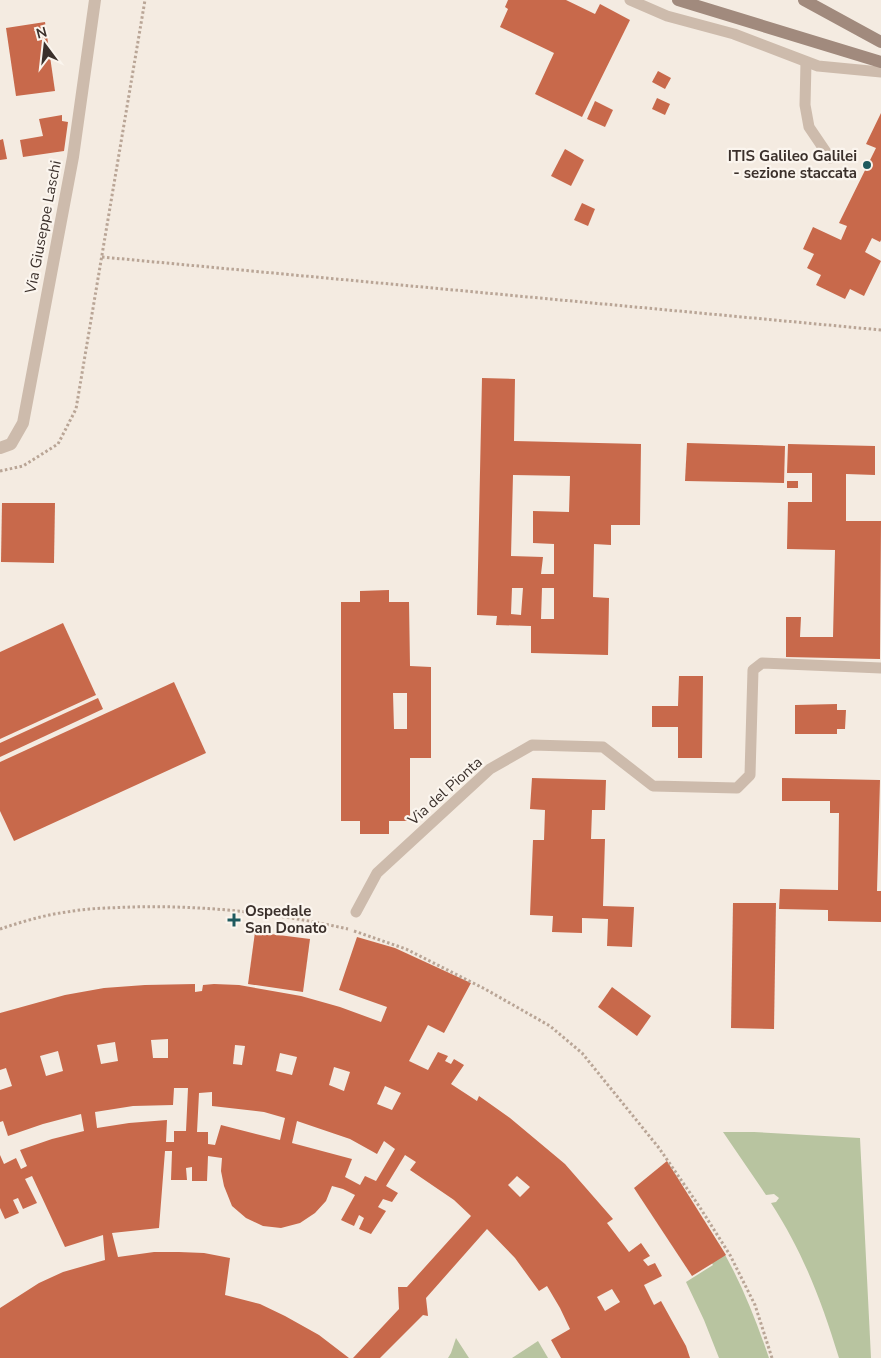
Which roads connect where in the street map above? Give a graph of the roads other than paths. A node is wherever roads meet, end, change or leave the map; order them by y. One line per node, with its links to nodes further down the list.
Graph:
1 (95, 0): 10 (street, Via Giuseppe Laschi)
2 (630, 0): 6 (lane)
3 (678, 0): 7 (main road)
4 (804, 0): 5 (main road)
5 (881, 42)
6 (806, 62): 8 (lane); 9 (lane)
7 (881, 62)
8 (881, 72)
9 (830, 158)
10 (0, 448)
11 (881, 668): 12 (lane, Via del Pionta)
12 (356, 912)

